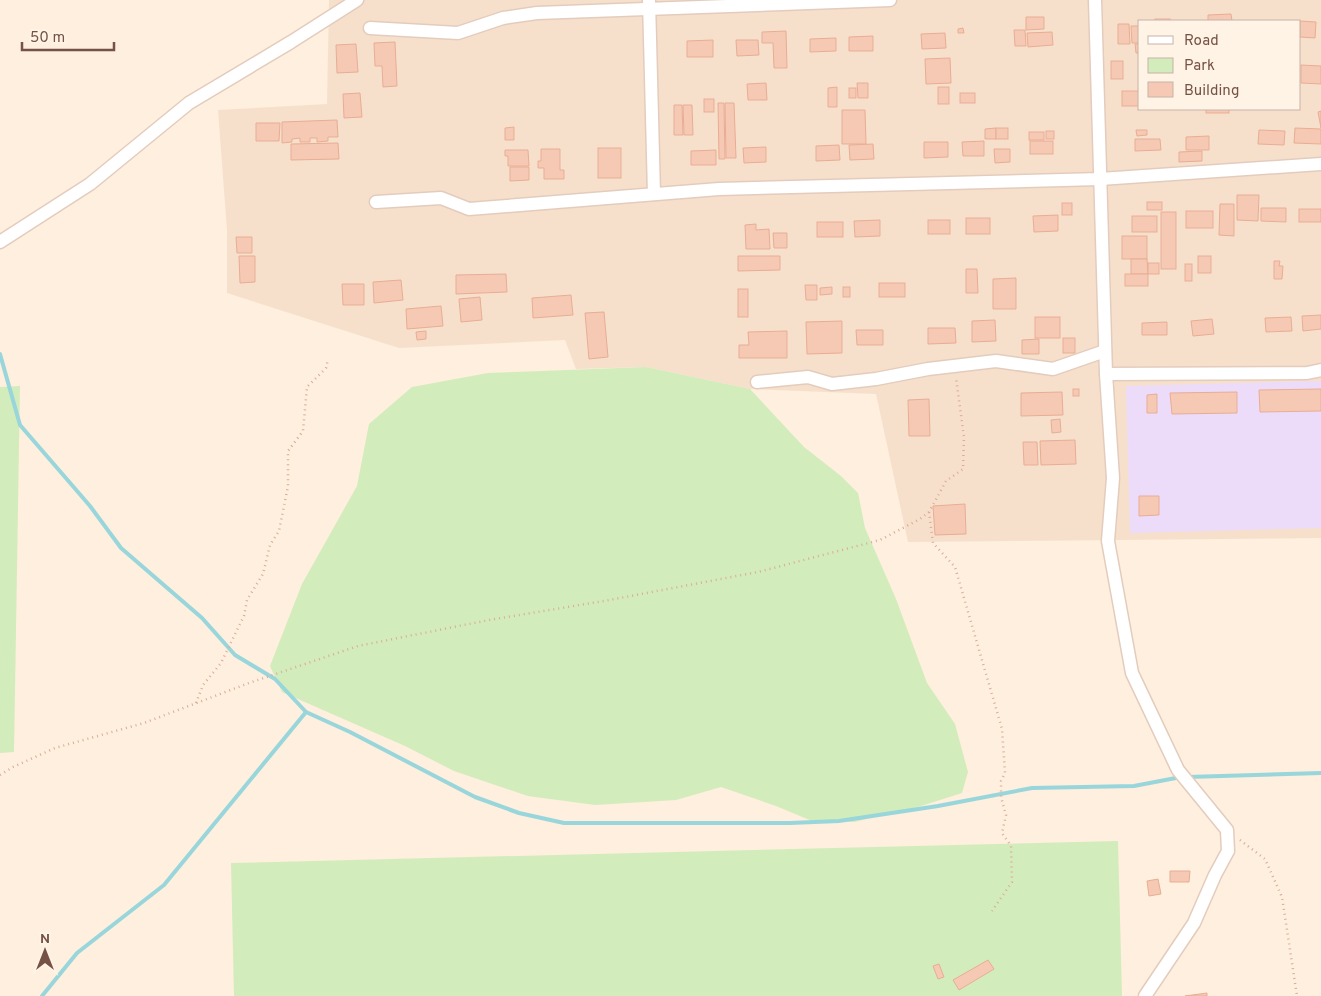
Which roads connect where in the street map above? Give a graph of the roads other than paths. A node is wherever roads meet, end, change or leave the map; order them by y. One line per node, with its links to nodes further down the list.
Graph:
1 (357, 0): 10 (street)
2 (890, 0): 4 (street)
3 (1095, 0): 7 (street)
4 (649, 4): 5 (street); 8 (street)
5 (370, 28)
6 (1321, 164): 7 (street)
7 (1100, 179): 8 (street); 11 (street)
8 (654, 194): 9 (street)
9 (376, 202)
10 (0, 242)
11 (1105, 351): 13 (street); 14 (street)
12 (1321, 370): 13 (street)
13 (1106, 374): 15 (street)
14 (757, 382)
15 (1145, 996)

